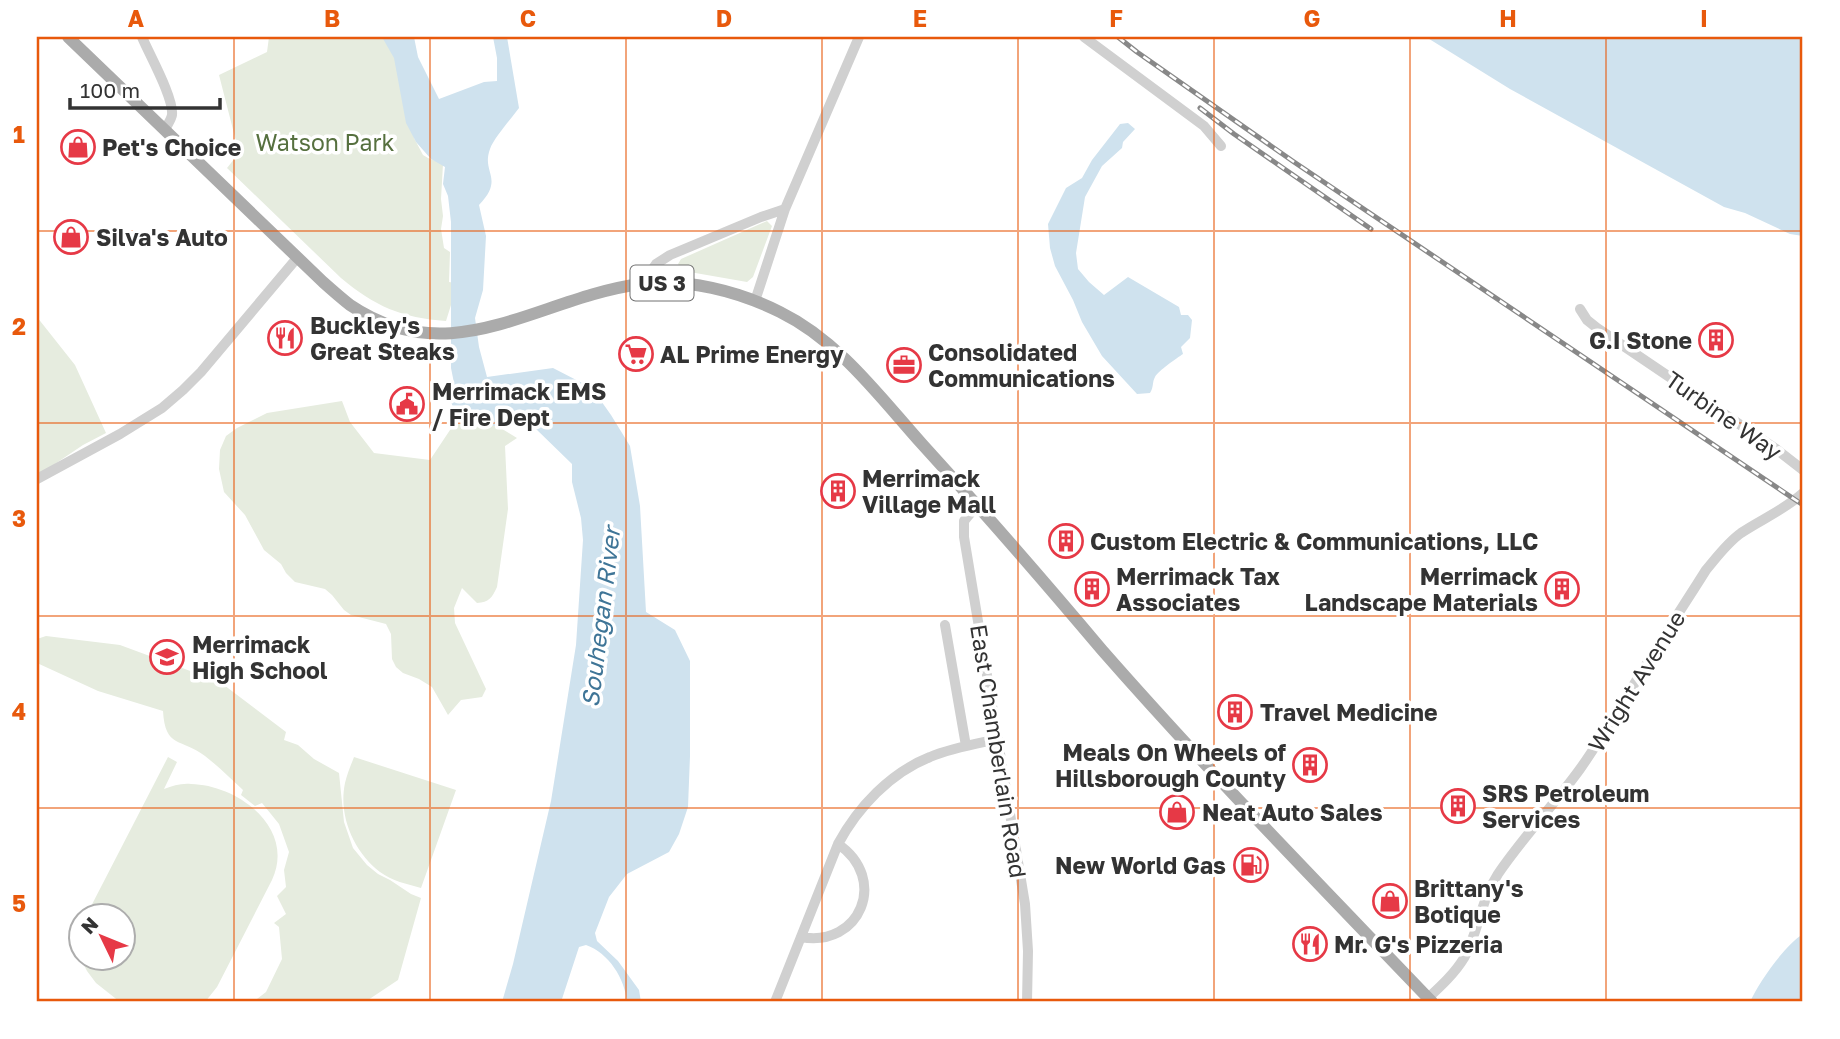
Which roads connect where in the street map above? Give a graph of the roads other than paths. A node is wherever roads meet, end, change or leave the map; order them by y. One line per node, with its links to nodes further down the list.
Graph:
1 (68, 37): 5 (main road, US 3)
2 (142, 37): 5 (street)
3 (859, 37): 7 (street)
4 (1084, 37): 6 (street)
5 (165, 130): 8 (main road, US 3)
6 (1221, 146)
7 (785, 209): 9 (street); 10 (street)
8 (297, 258): 9 (main road, US 3); 13 (street)
9 (642, 284): 10 (main road, US 3)
10 (755, 301): 15 (main road, US 3)
11 (1580, 309): 12 (street, Turbine Way)
12 (1803, 470)
13 (37, 479)
14 (1803, 494): 21 (street, Wright Avenue)
15 (977, 505): 17 (street, East Chamberlain Road); 21 (main road, US 3)
16 (945, 625): 18 (street)
17 (998, 739): 18 (street); 23 (street, East Chamberlain Road)
18 (966, 746): 19 (street)
19 (838, 844): 20 (street); 20 (street)
20 (801, 937): 22 (street)
21 (1430, 1000)
22 (775, 1002)
23 (1027, 1002)

